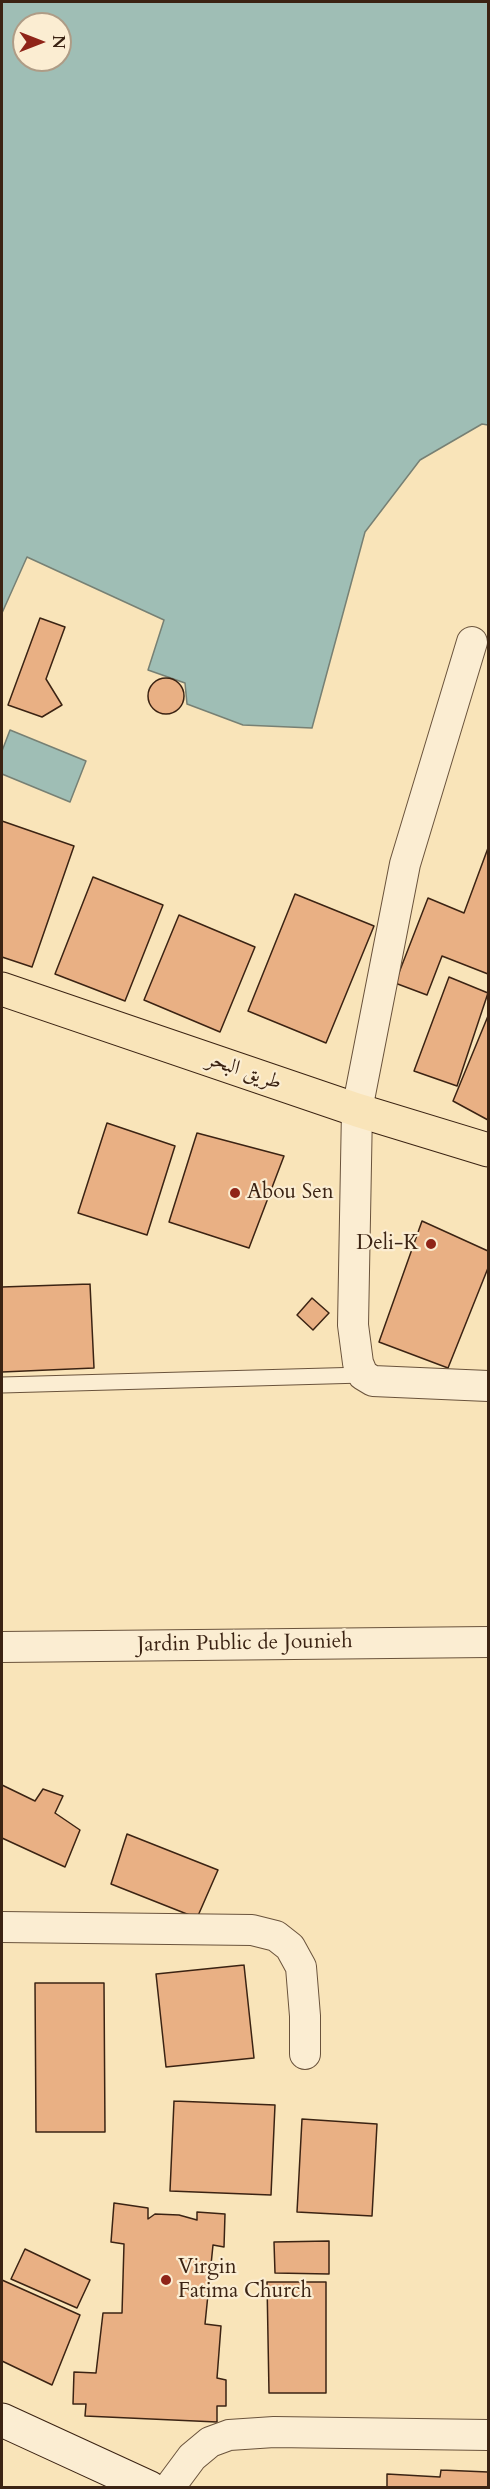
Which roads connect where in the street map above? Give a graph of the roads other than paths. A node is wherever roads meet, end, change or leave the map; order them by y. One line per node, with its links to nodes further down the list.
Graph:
1 (472, 642): 3 (street)
2 (2, 989): 3 (main road, طريق البحر)
3 (357, 1110): 4 (main road, طريق البحر); 5 (street)
4 (489, 1150)
5 (363, 1375): 6 (lane); 7 (street)
6 (2, 1385)
7 (489, 1386)
8 (489, 1642): 9 (street, Jardin Public de Jounieh)
9 (2, 1647)
10 (2, 1927): 11 (street)
11 (305, 2054)
12 (2, 2420): 14 (street)
13 (489, 2435): 15 (street)
14 (150, 2487)
15 (169, 2487)

